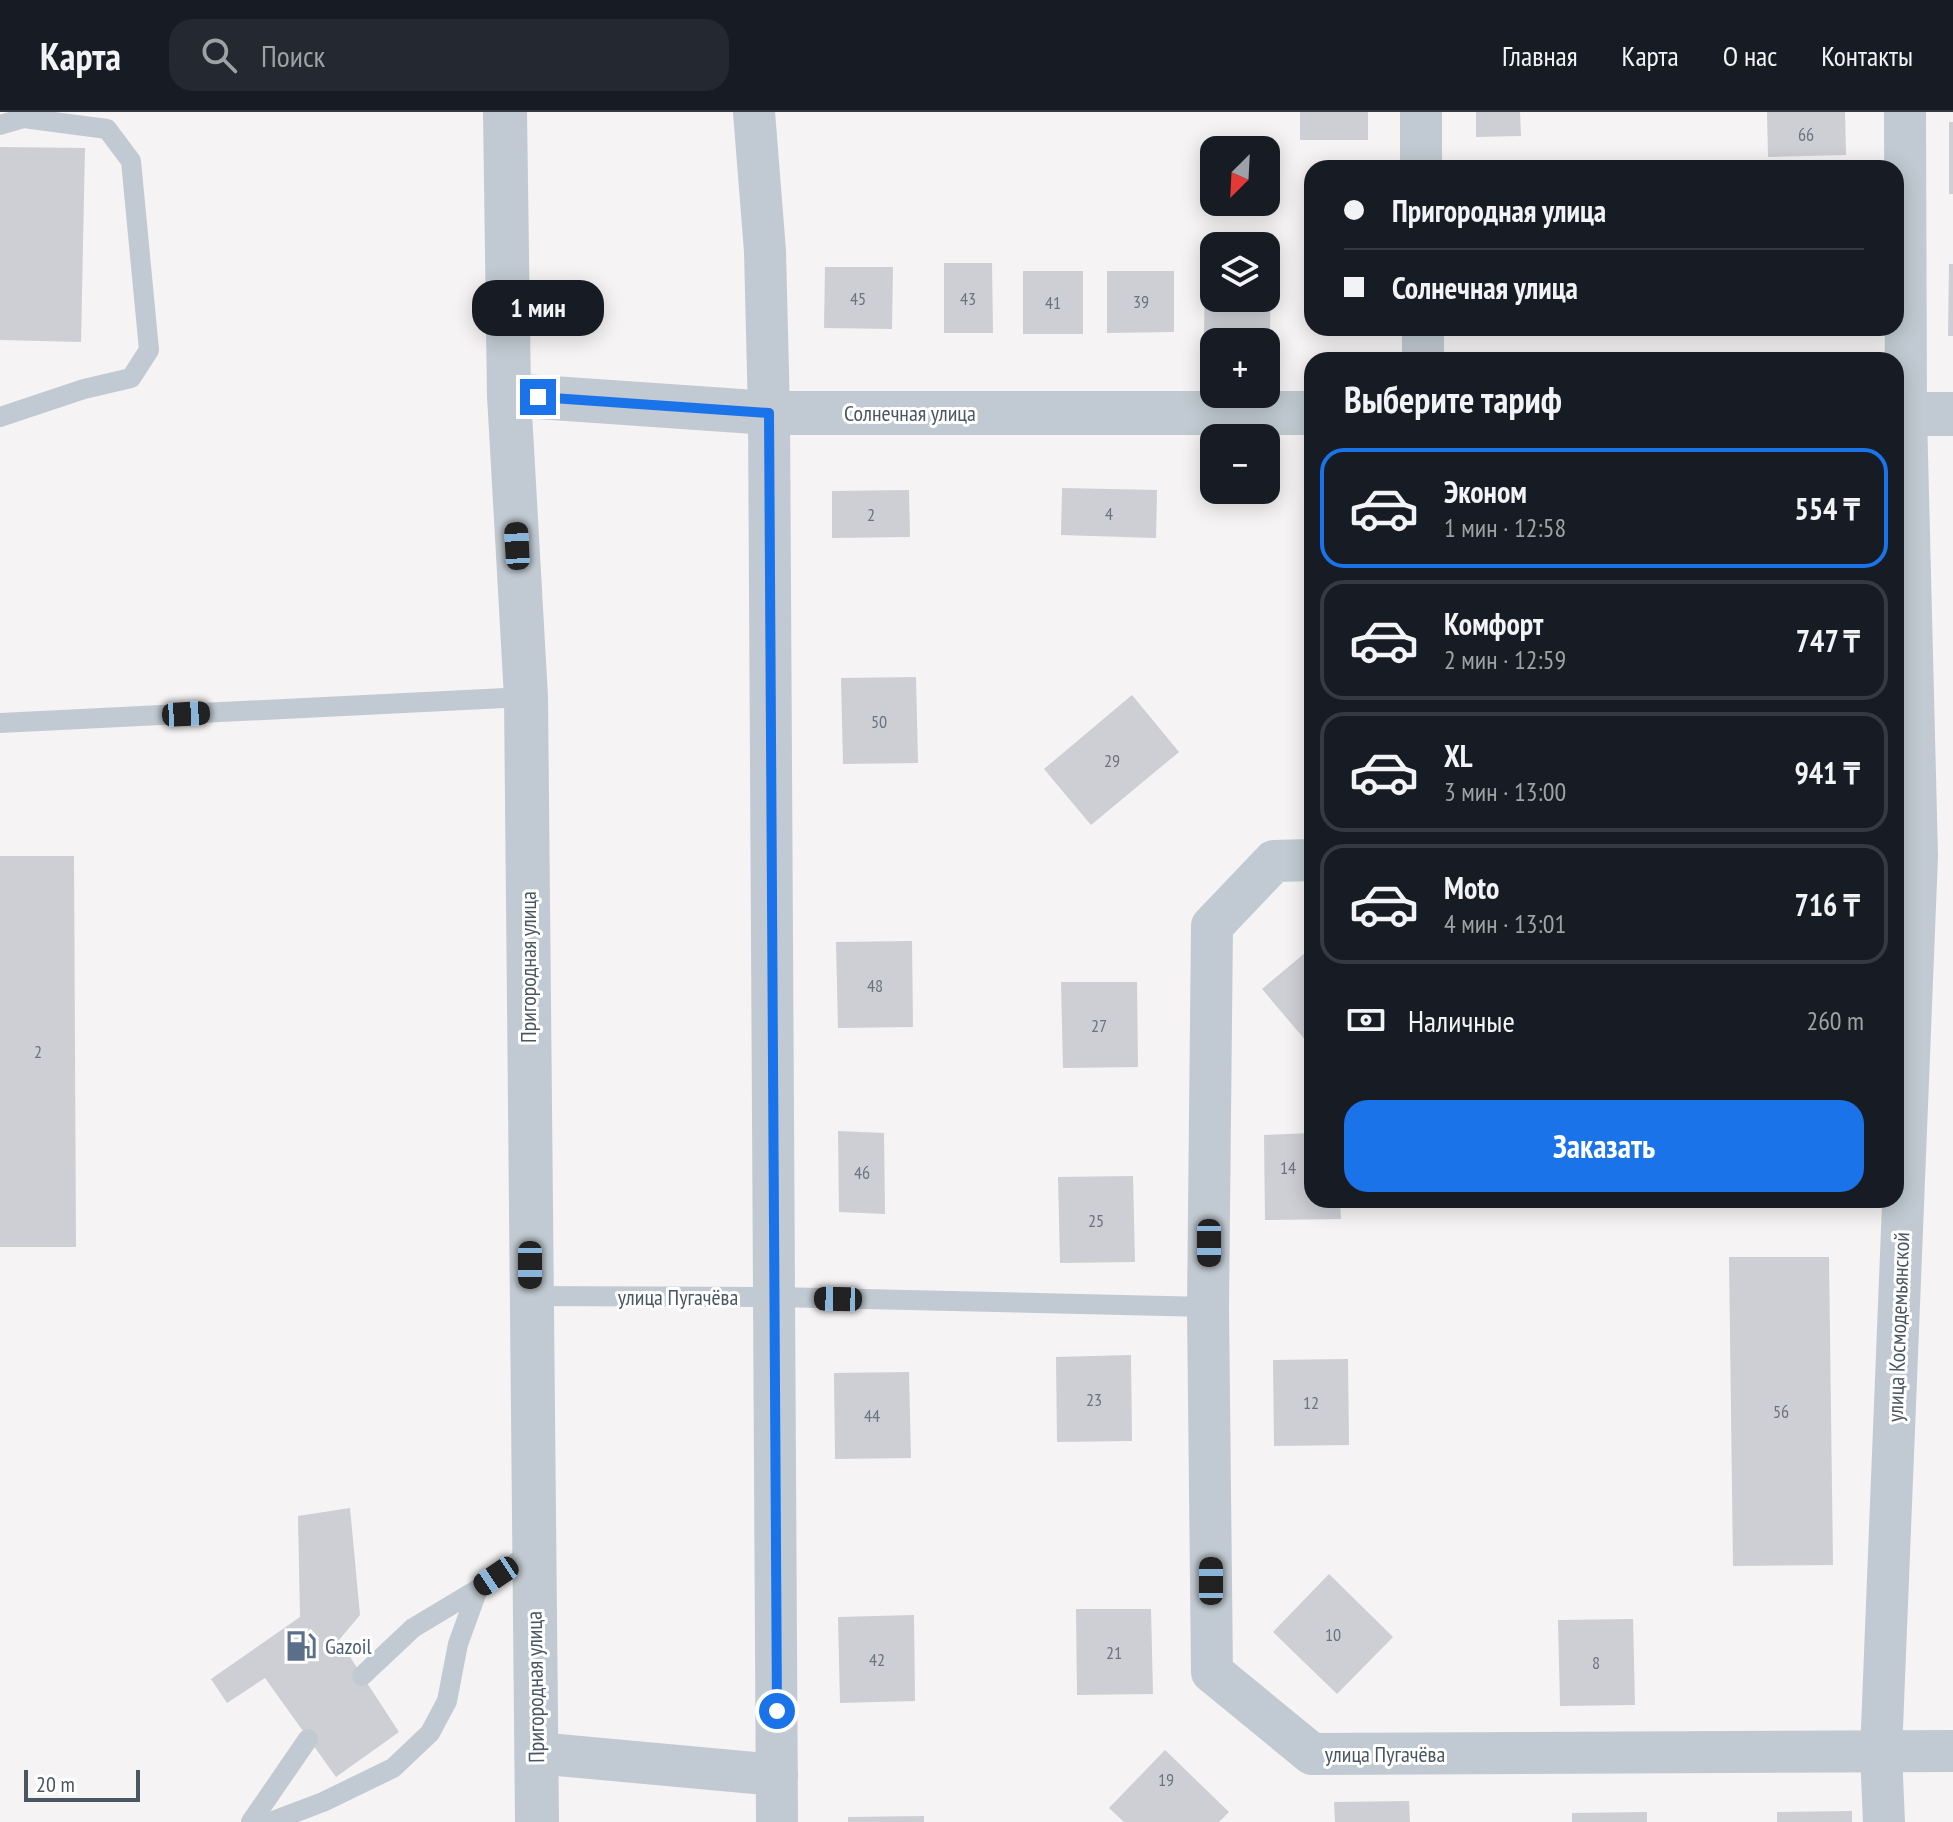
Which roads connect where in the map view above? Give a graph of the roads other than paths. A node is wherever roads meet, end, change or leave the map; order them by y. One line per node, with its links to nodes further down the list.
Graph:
1 (505, 112): 8 (street, Пригородная улица)
2 (754, 112): 9 (street)
3 (1421, 112): 6 (street)
4 (1905, 112): 7 (street, улица Космодемьянской)
5 (0, 125): 13 (lane)
6 (1421, 160)
7 (1904, 188)
8 (509, 395): 9 (street, Солнечная улица); 15 (street, Пригородная улица)
9 (769, 413): 10 (street, Солнечная улица); 20 (street)
10 (1304, 413)
11 (1904, 414): 12 (street)
12 (1953, 414)
13 (0, 417)
14 (1904, 477): 17 (street, улица Космодемьянской)
15 (526, 697): 16 (lane); 19 (street, Пригородная улица)
16 (0, 723)
17 (1922, 856): 28 (street, улица Космодемьянской)
18 (1304, 860): 21 (street, улица Пугачёва)
19 (530, 1296): 20 (lane, улица Пугачёва); 22 (street, Пригородная улица)
20 (776, 1297): 21 (lane, улица Пугачёва); 29 (street)
21 (1208, 1307): 28 (street, улица Пугачёва)
22 (533, 1551): 23 (lane); 27 (street, Пригородная улица)
23 (478, 1589): 24 (lane); 31 (lane)
24 (362, 1676)
25 (308, 1739): 30 (lane)
26 (1953, 1751): 28 (street, улица Пугачёва)
27 (536, 1753): 29 (street); 32 (street, Пригородная улица)
28 (1881, 1753): 34 (street, улица Космодемьянской)
29 (777, 1775): 33 (street)
30 (251, 1822)
31 (270, 1822)
32 (537, 1822)
33 (777, 1822)
34 (1884, 1822)

